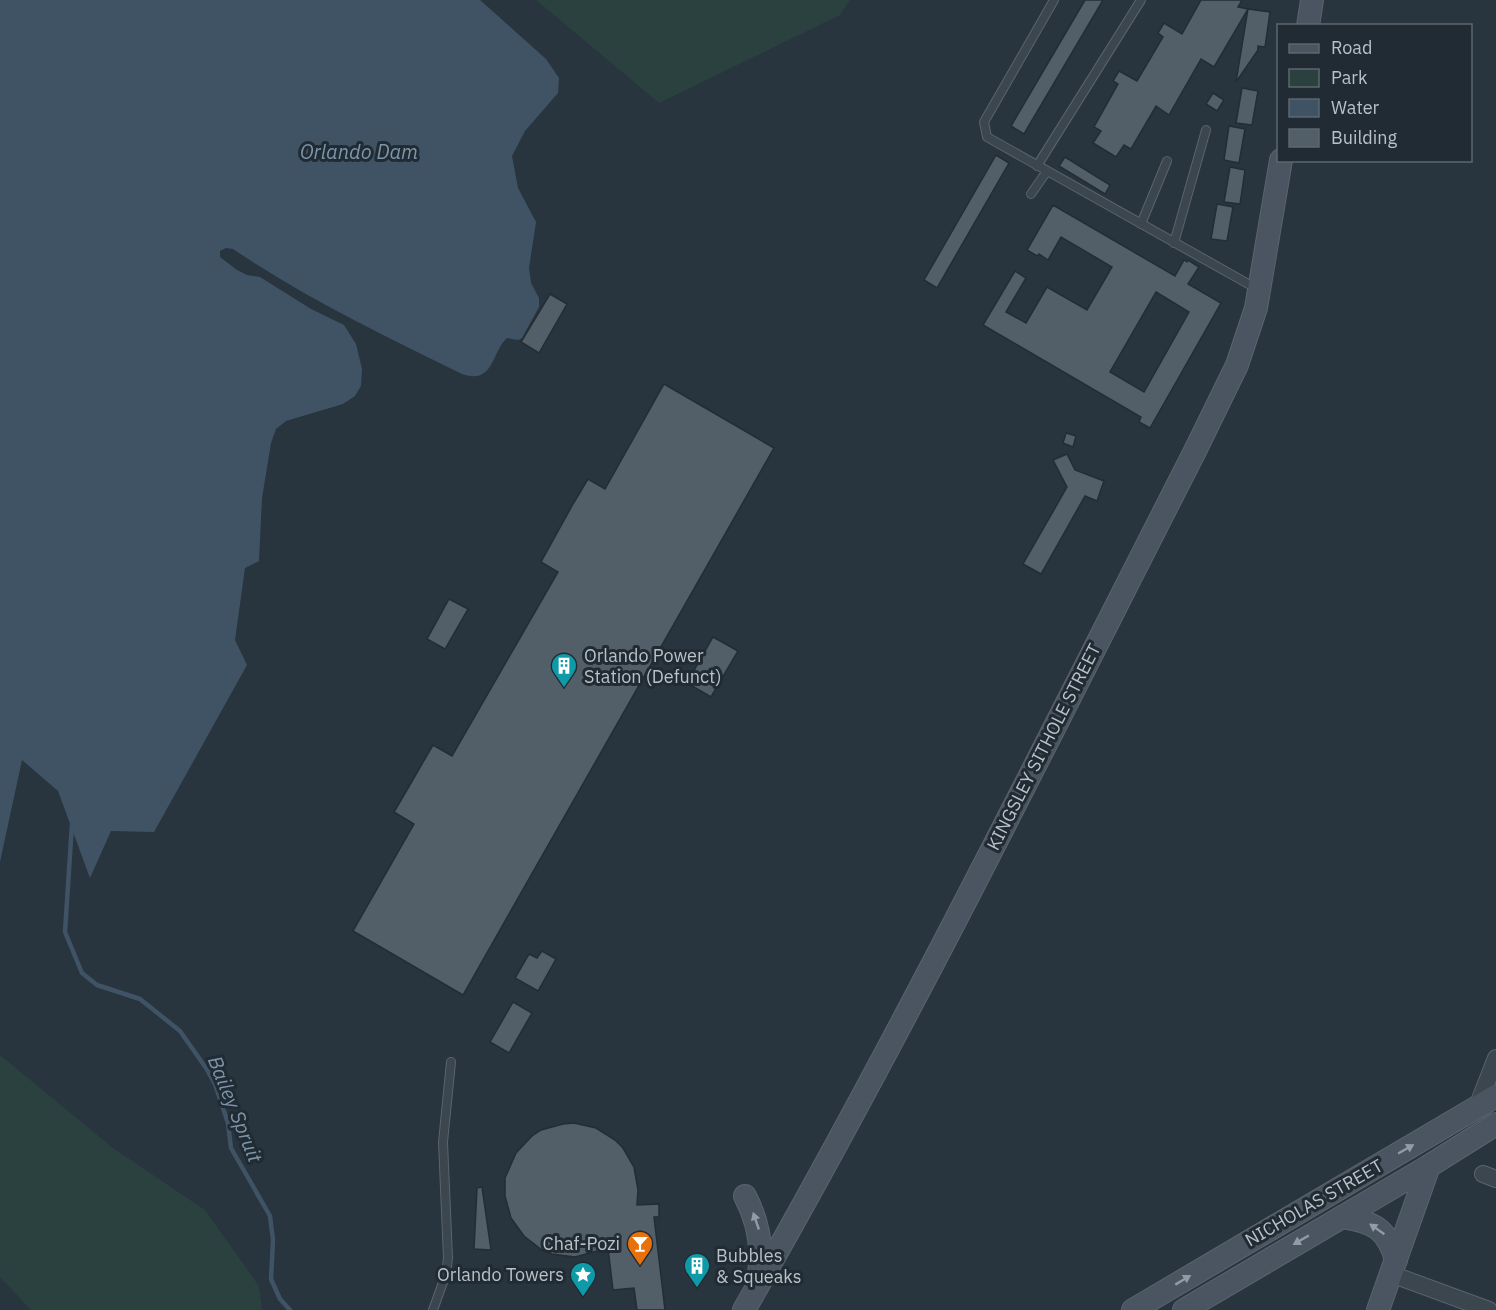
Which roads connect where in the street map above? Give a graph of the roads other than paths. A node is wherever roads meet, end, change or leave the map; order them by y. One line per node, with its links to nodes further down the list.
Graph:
1 (1054, 0): 10 (lane)
2 (1141, 0): 10 (lane)
3 (1300, 0): 5 (street)
4 (1312, 0): 6 (street)
5 (1296, 24)
6 (1308, 24)
7 (1206, 130): 14 (lane)
8 (1167, 161): 13 (lane)
9 (1281, 162): 15 (street, KINGSLEY SITHOLE STREET)
10 (1037, 166): 11 (lane)
11 (1047, 171): 12 (lane); 13 (lane)
12 (1031, 194)
13 (1141, 224): 14 (lane)
14 (1174, 243): 15 (lane)
15 (1259, 290): 24 (street, KINGSLEY SITHOLE STREET)
16 (1496, 1058): 18 (street)
17 (451, 1062): 25 (lane)
18 (1486, 1102): 27 (street, NICHOLAS STREET, one-way to 18)
19 (1496, 1124): 20 (street, NICHOLAS STREET)
20 (1429, 1166): 22 (street, NICHOLAS STREET); 23 (street)
21 (745, 1196): 24 (street, one-way to 21)
22 (1342, 1217): 23 (street, one-way to 22); 28 (street, NICHOLAS STREET, one-way to 28)
23 (1394, 1267): 29 (street); 30 (street)
24 (756, 1289): 26 (street, KINGSLEY SITHOLE STREET)
25 (432, 1310)
26 (744, 1310)
27 (1133, 1310)
28 (1184, 1310)
29 (1378, 1310)
30 (1489, 1310)

